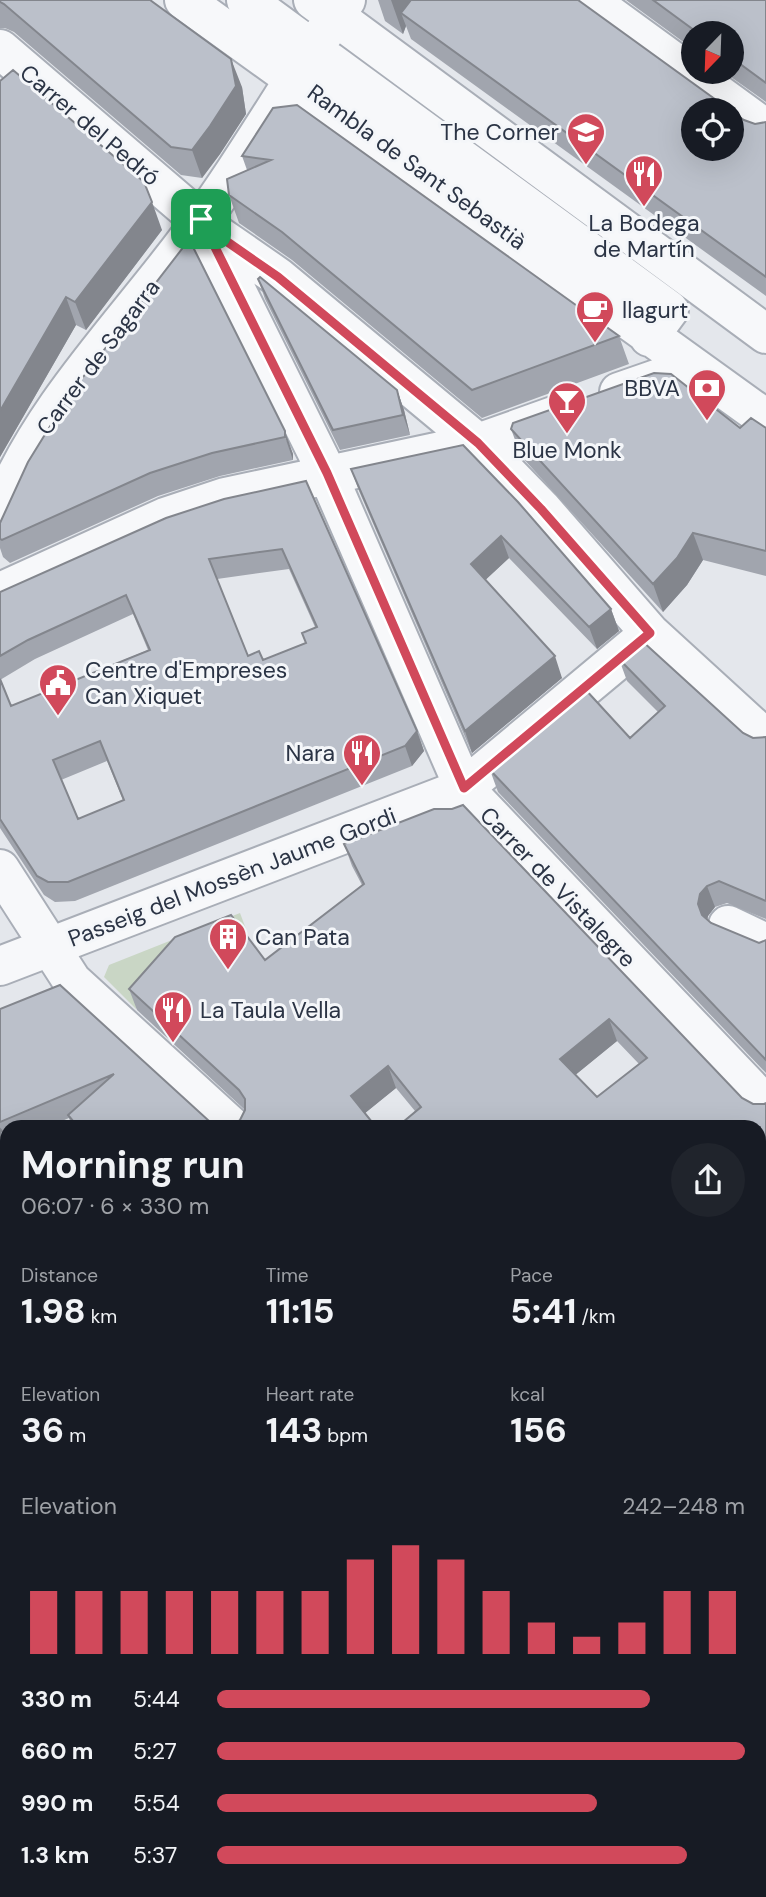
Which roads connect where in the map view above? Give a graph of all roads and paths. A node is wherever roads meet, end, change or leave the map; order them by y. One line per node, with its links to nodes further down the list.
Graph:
1 (184, 0): 5 (street, Rambla de Sant Sebastià)
2 (246, 0): 5 (street, Rambla de Sant Sebastià)
3 (589, 0): 7 (street)
4 (331, 5): 5 (street, Carrer de Sagarra); 9 (street)
5 (310, 61): 8 (street, Carrer de Sagarra); 10 (street, Rambla de Sant Sebastià)
6 (6, 68): 8 (street, Carrer del Pedró)
7 (766, 129)
8 (201, 219): 14 (street, Carrer del Pedró); 15 (street, Carrer de Vistalegre); 16 (street, Carrer de Sagarra)
9 (691, 279): 10 (street); 11 (street)
10 (659, 323): 12 (street, Rambla de Sant Sebastià)
11 (766, 334)
12 (691, 367): 13 (street, Rambla de Sant Sebastià); 14 (street)
13 (766, 419)
14 (478, 443): 15 (street); 18 (street, Carrer del Pedró)
15 (327, 473): 17 (street); 20 (street, Carrer de Vistalegre)
16 (0, 510)
17 (0, 592)
18 (650, 633): 19 (street, Carrer del Pedró); 20 (street, Passeig del Mossèn Jaume Gordi)
19 (766, 739)
20 (464, 788): 24 (street, Passeig del Mossèn Jaume Gordi); 26 (street, Carrer de Vistalegre)
21 (0, 869): 24 (street)
22 (728, 925): 23 (street)
23 (766, 943)
24 (51, 947): 25 (street, Passeig del Mossèn Jaume Gordi); 27 (street)
25 (0, 966)
26 (766, 1105)
27 (224, 1120)

